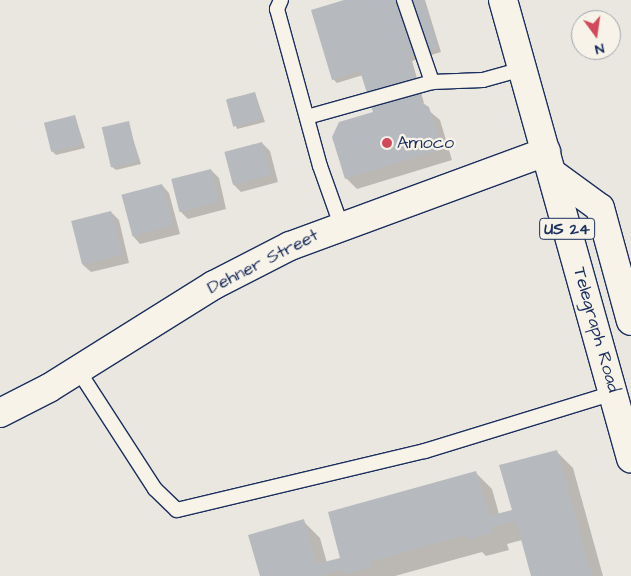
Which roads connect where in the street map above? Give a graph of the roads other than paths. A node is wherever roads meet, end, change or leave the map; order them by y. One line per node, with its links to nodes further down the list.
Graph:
1 (281, 0): 6 (lane)
2 (404, 0): 5 (lane)
3 (503, 0): 4 (main road, Telegraph Road / US 24)
4 (523, 69): 5 (lane); 7 (main road, Telegraph Road / US 24)
5 (432, 82): 6 (lane)
6 (307, 117): 8 (lane)
7 (549, 163): 8 (main road, Dehner Street); 9 (main road); 11 (main road, Telegraph Road / US 24)
8 (341, 225): 10 (main road, Dehner Street)
9 (631, 321)
10 (78, 370): 11 (lane); 12 (main road, Dehner Street)
11 (613, 394): 13 (main road, Telegraph Road / US 24)
12 (0, 413)
13 (631, 458)

